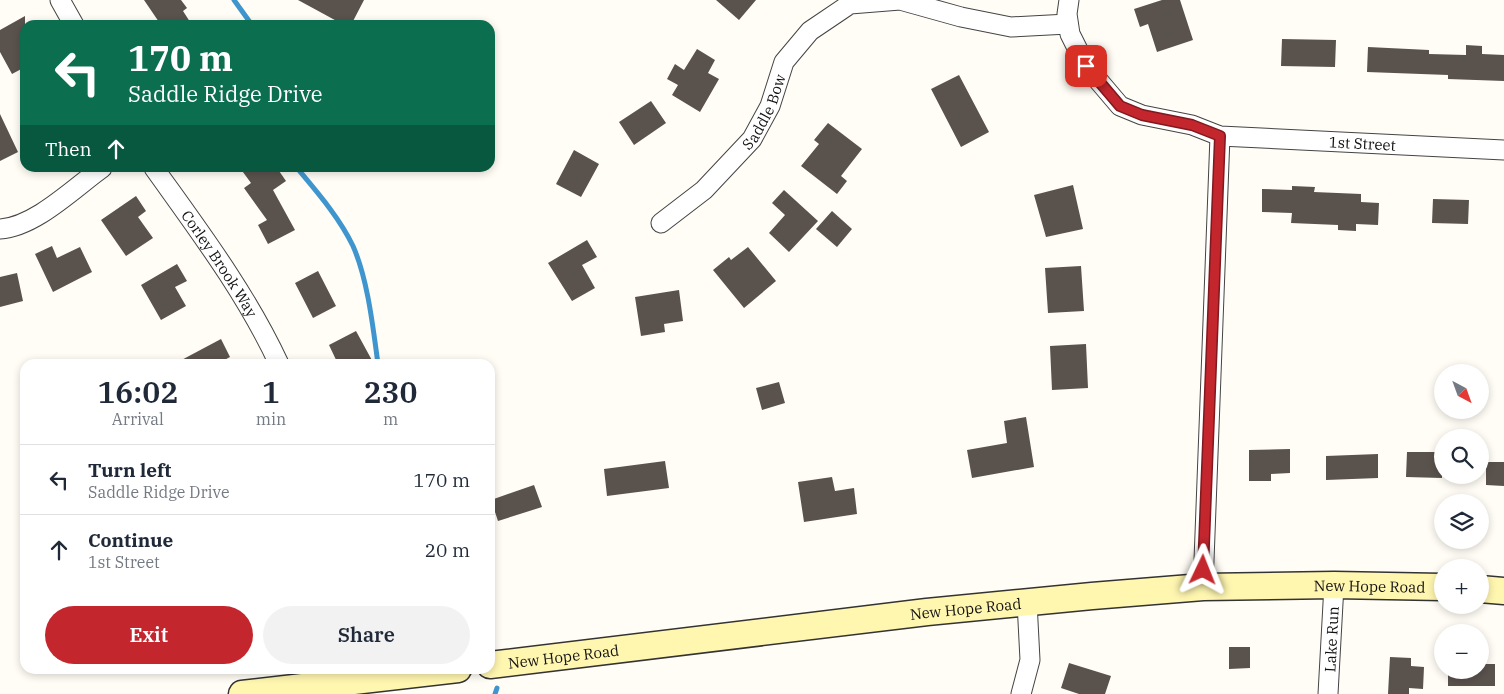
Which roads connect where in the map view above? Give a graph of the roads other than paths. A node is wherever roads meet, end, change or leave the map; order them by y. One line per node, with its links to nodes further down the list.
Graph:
1 (60, 0): 3 (street)
2 (1068, 0): 4 (street)
3 (71, 20)
4 (1068, 24): 5 (street, 1st Street); 9 (street, Saddle Bow)
5 (1220, 136): 6 (street, 1st Street); 14 (street)
6 (1504, 150)
7 (97, 172): 10 (street)
8 (157, 172): 11 (street, Corley Brook Way)
9 (661, 224)
10 (0, 229)
11 (277, 359)
12 (1334, 585): 13 (street, New Hope Road); 14 (street, New Hope Road); 22 (street, Lake Run)
13 (1434, 586)
14 (1202, 587): 17 (street, New Hope Road)
15 (1489, 590): 16 (street)
16 (1504, 591)
17 (1027, 602): 18 (street, New Hope Road); 21 (street)
18 (495, 664)
19 (399, 674): 20 (street)
20 (242, 694)
21 (1021, 694)
22 (1328, 694)

